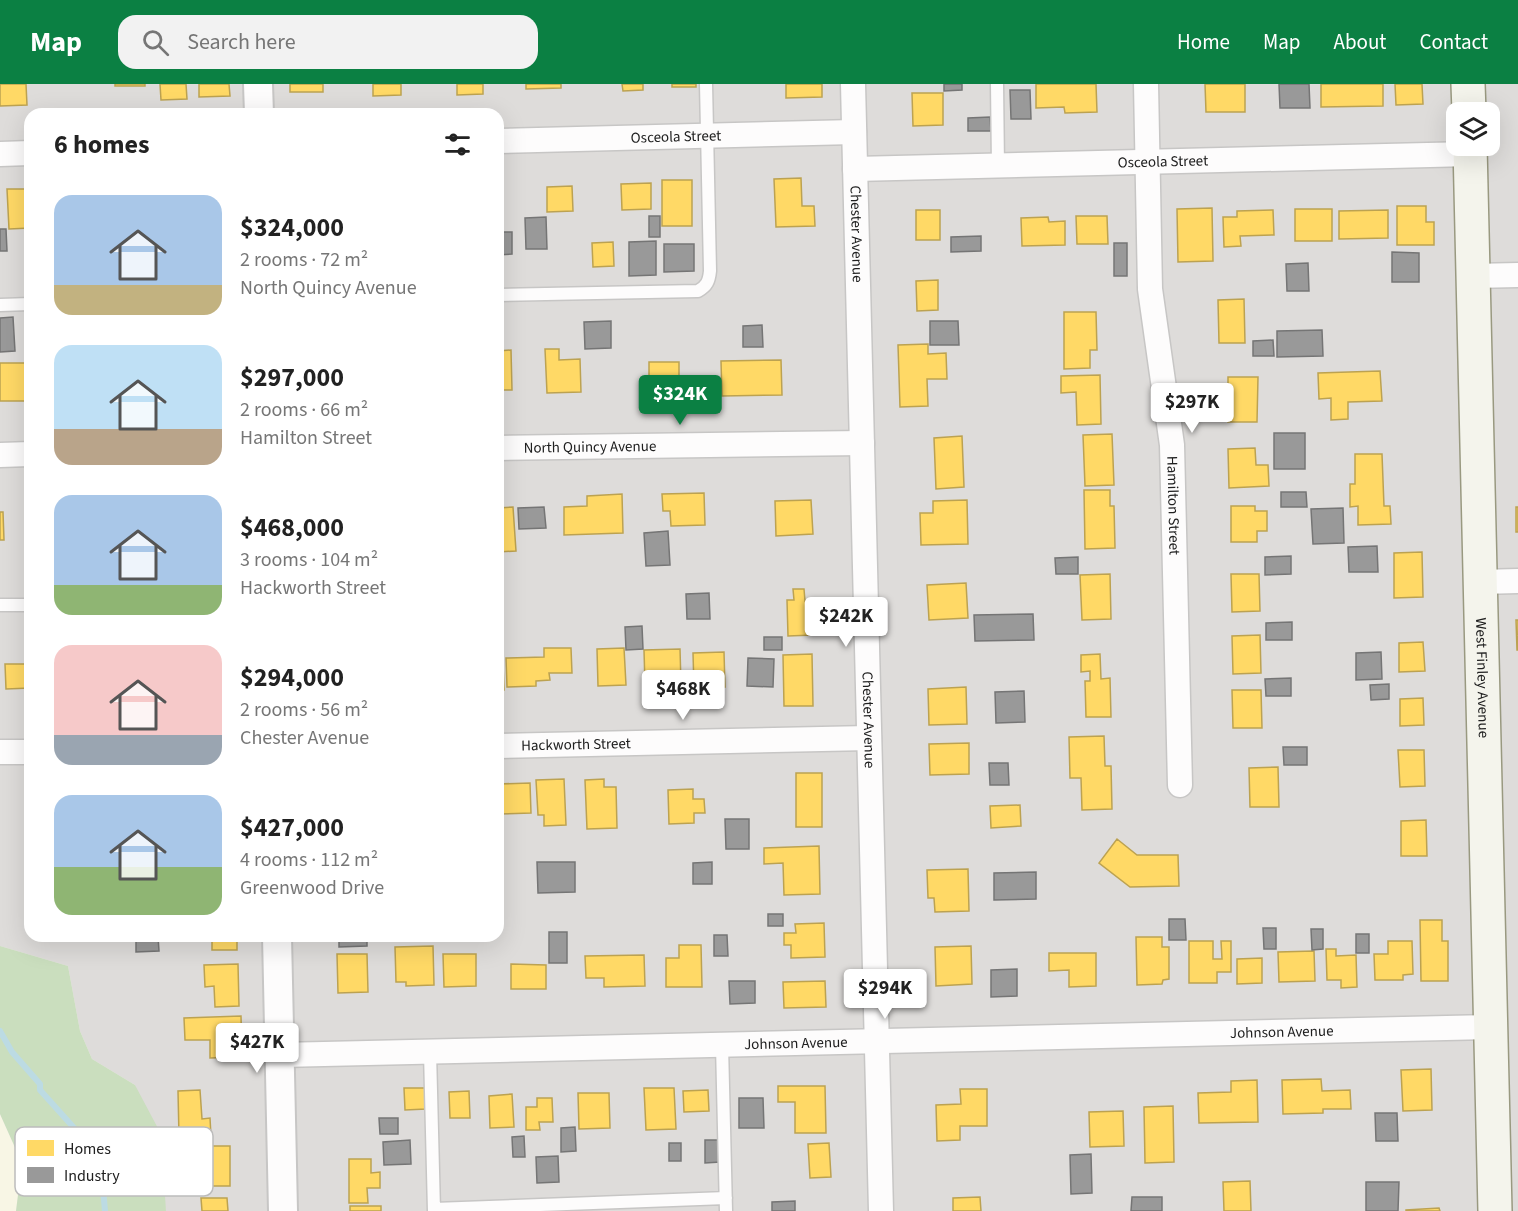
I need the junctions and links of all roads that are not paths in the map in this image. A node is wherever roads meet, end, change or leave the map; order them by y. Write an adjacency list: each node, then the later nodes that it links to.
1 (258, 84): 8 (street)
2 (706, 84): 10 (lane)
3 (853, 84): 9 (street, Chester Avenue)
4 (997, 84): 17 (lane)
5 (1146, 84): 16 (street, Hamilton Street)
6 (1468, 84): 7 (main road)
7 (1469, 102)
8 (259, 108)
9 (854, 132): 10 (street, Osceola Street); 18 (street, Chester Avenue)
10 (707, 136): 11 (street, Osceola Street); 21 (lane)
11 (504, 141)
12 (1446, 151): 16 (street, Osceola Street)
13 (24, 153): 14 (street)
14 (0, 154)
15 (1470, 156): 20 (main road, West Finley Avenue)
16 (1148, 162): 17 (street, Osceola Street); 36 (street, Hamilton Street)
17 (998, 165): 18 (street, Osceola Street)
18 (855, 169): 24 (street, Chester Avenue)
19 (1518, 275): 20 (street)
20 (1473, 276): 29 (main road, West Finley Avenue)
21 (504, 295)
22 (24, 304): 23 (lane)
23 (0, 305)
24 (862, 443): 25 (street, North Quincy Avenue); 32 (street, Chester Avenue)
25 (504, 448)
26 (24, 454): 27 (street)
27 (0, 455)
28 (1518, 581): 29 (street)
29 (1480, 582): 38 (main road, West Finley Avenue)
30 (0, 605): 31 (lane)
31 (24, 605)
32 (869, 738): 33 (street, Hackworth Street); 39 (street, Chester Avenue)
33 (504, 746)
34 (0, 752): 35 (street)
35 (24, 752)
36 (1180, 785)
37 (277, 942): 42 (street)
38 (1490, 1027): 39 (street, Johnson Avenue); 47 (main road, West Finley Avenue)
39 (877, 1041): 40 (street, Johnson Avenue); 46 (street, Chester Avenue)
40 (722, 1045): 41 (street, Johnson Avenue); 43 (lane)
41 (430, 1052): 42 (street, Johnson Avenue); 44 (lane)
42 (280, 1055): 45 (street)
43 (726, 1205): 44 (lane)
44 (434, 1210)
45 (283, 1211)
46 (881, 1211)
47 (1495, 1211)

